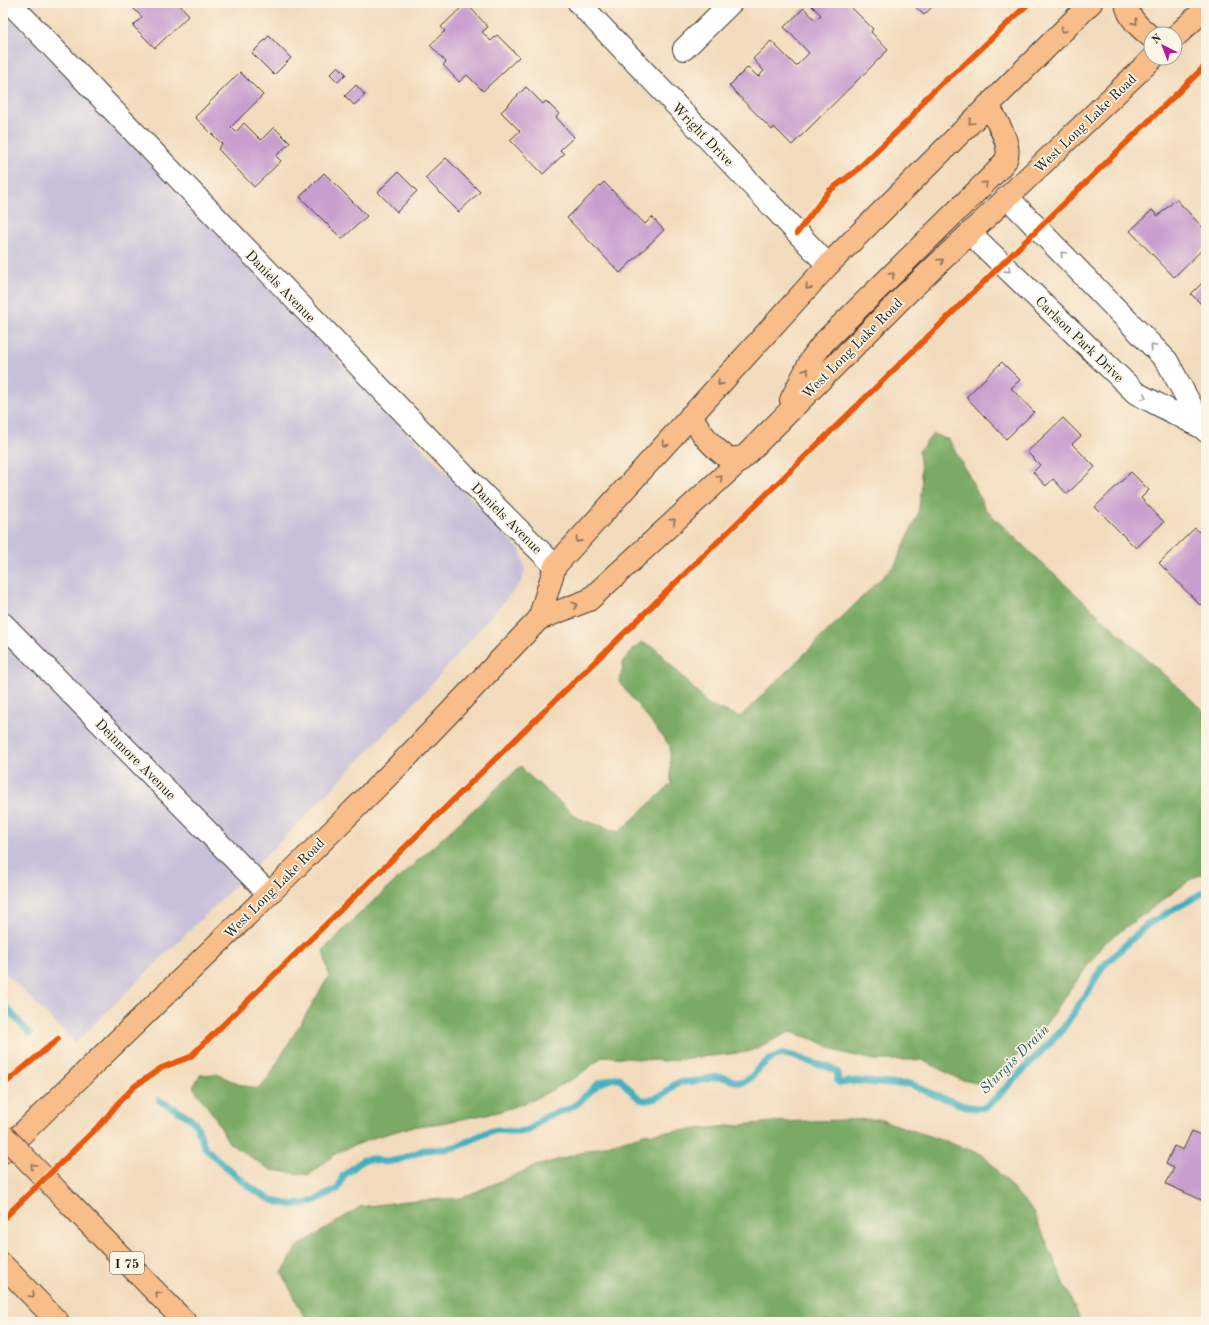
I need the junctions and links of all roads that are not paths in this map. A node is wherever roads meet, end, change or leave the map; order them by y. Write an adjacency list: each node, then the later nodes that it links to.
1 (10, 3): 19 (street, Daniels Avenue)
2 (579, 3): 14 (street, Wright Drive)
3 (731, 3): 9 (street)
4 (1091, 3): 11 (main road, West Long Lake Road, one-way to 11)
5 (1126, 3): 7 (main road, one-way to 7)
6 (1206, 8): 8 (main road)
7 (1143, 30)
8 (1183, 30)
9 (684, 49)
10 (1145, 66): 12 (main road, West Long Lake Road)
11 (988, 105): 14 (main road, West Long Lake Road, one-way to 14); 16 (main road, one-way to 11)
12 (1007, 197): 13 (main road, West Long Lake Road); 17 (street, Carlson Park Drive, one-way to 12)
13 (970, 234): 16 (main road, West Long Lake Road, one-way to 13); 17 (street, Carlson Park Drive, one-way to 17)
14 (828, 265): 15 (main road, West Long Lake Road, one-way to 15)
15 (691, 414): 18 (main road); 19 (main road, West Long Lake Road, one-way to 19)
16 (782, 418): 18 (main road, West Long Lake Road)
17 (1204, 429)
18 (744, 457): 20 (main road, West Long Lake Road, one-way to 18)
19 (555, 566): 20 (main road, West Long Lake Road)
20 (539, 619): 22 (main road, West Long Lake Road)
21 (3, 624): 22 (street, Deinmore Avenue)
22 (269, 894): 24 (main road, West Long Lake Road)
23 (3, 1135): 27 (main road, I 75, one-way to 23, bridge)
24 (3, 1152)
25 (4, 1266): 26 (main road, one-way to 26)
26 (58, 1322)
27 (185, 1322)

